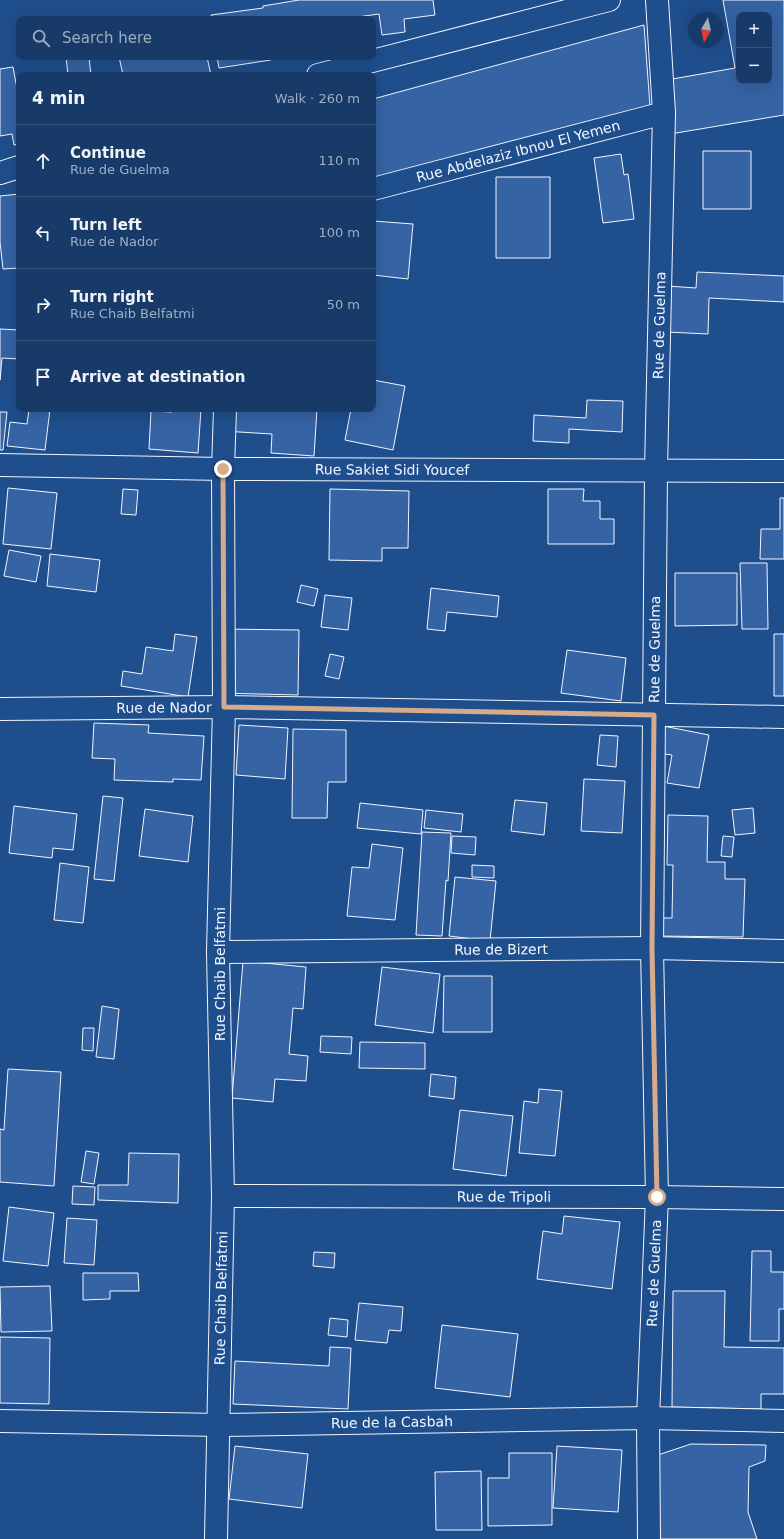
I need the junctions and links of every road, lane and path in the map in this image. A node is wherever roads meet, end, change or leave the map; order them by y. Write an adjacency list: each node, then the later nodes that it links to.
1 (609, 0): 3 (street)
2 (657, 0): 4 (street, Rue de Guelma)
3 (330, 72)
4 (664, 113): 7 (street, Rue Abdelaziz Ibnou El Yemen); 11 (street, Rue de Guelma)
5 (16, 168): 6 (street)
6 (0, 173)
7 (376, 188)
8 (225, 412): 10 (street, Rue Chaib Belfatmi)
9 (0, 465): 10 (street, Rue Sakiet Sidi Youcef)
10 (223, 469): 11 (street, Rue Sakiet Sidi Youcef); 13 (street, Rue Chaib Belfatmi)
11 (656, 470): 12 (street, Rue Sakiet Sidi Youcef); 15 (street, Rue de Guelma)
12 (784, 471)
13 (224, 707): 14 (street, Rue de Nador); 15 (street, Rue de Nador); 19 (street, Rue Chaib Belfatmi)
14 (0, 709)
15 (654, 715): 16 (street, Rue de Nador); 17 (street, Rue de Guelma)
16 (784, 717)
17 (652, 948): 18 (street, Rue de Bizert); 19 (street, Rue de Bizert); 21 (street, Rue de Guelma)
18 (784, 951)
19 (218, 952): 20 (street, Rue Chaib Belfatmi)
20 (223, 1196): 21 (street, Rue de Tripoli); 26 (street, Rue Chaib Belfatmi)
21 (657, 1197): 22 (street, Rue de Tripoli); 23 (street, Rue de Guelma)
22 (784, 1199)
23 (648, 1418): 25 (street, Rue de la Casbah); 26 (street, Rue de la Casbah); 28 (street, Rue de Guelma)
24 (0, 1421): 26 (street, Rue de la Casbah)
25 (784, 1421)
26 (220, 1425): 27 (street, Rue Chaib Belfatmi)
27 (216, 1539)
28 (649, 1539)

